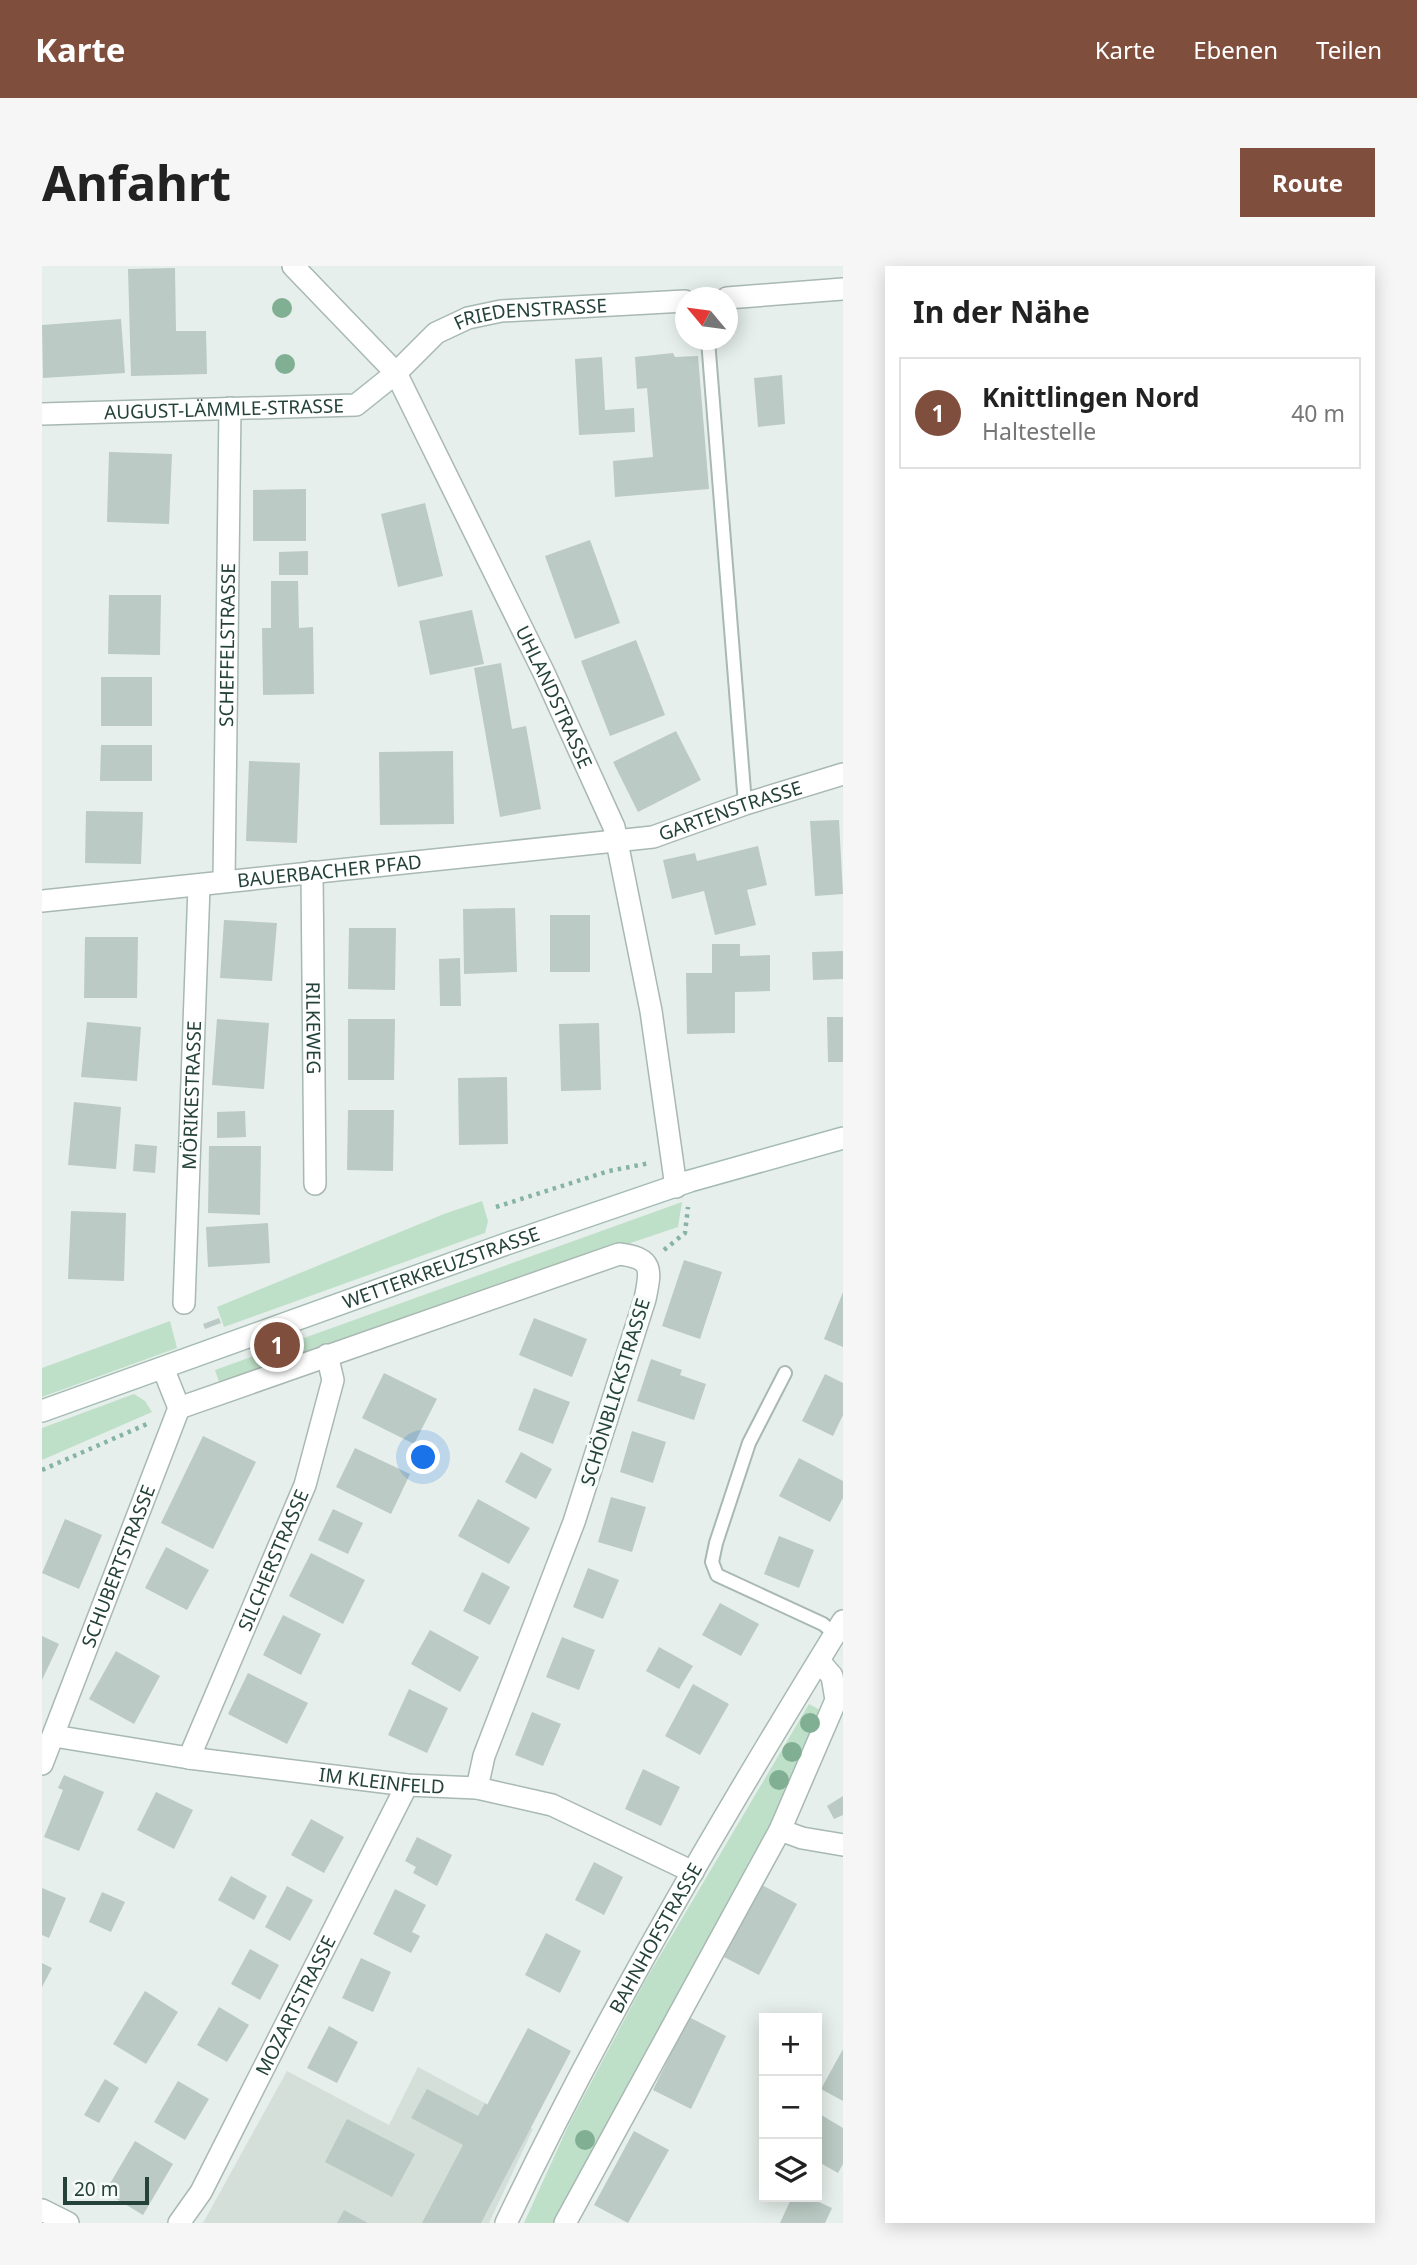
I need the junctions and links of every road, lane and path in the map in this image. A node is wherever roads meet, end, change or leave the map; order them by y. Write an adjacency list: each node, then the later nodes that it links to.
1 (293, 266): 6 (street, UHLANDSTRASSE)
2 (843, 289): 3 (street)
3 (738, 297)
4 (675, 301): 6 (street, FRIEDENSTRASSE)
5 (709, 350): 10 (lane)
6 (396, 373): 7 (street, AUGUST-LÄMMLE-STRASSE); 11 (street, UHLANDSTRASSE)
7 (230, 408): 8 (street, AUGUST-LÄMMLE-STRASSE); 13 (street, SCHEFFELSTRASSE)
8 (42, 414)
9 (843, 774): 10 (street, GARTENSTRASSE)
10 (745, 804): 11 (street, GARTENSTRASSE)
11 (617, 843): 12 (street, BAUERBACHER PFAD); 17 (street, UHLANDSTRASSE)
12 (312, 872): 13 (street, BAUERBACHER PFAD); 18 (street, RILKEWEG)
13 (224, 881): 14 (street, BAUERBACHER PFAD)
14 (199, 886): 15 (street, BAUERBACHER PFAD); 22 (street, MÖRIKESTRASSE)
15 (42, 901)
16 (843, 1138): 19 (street, WETTERKREUZSTRASSE)
17 (672, 1163): 19 (street, UHLANDSTRASSE); 20 (path)
18 (315, 1184)
19 (682, 1194): 21 (path); 24 (street, WETTERKREUZSTRASSE)
20 (496, 1207)
21 (685, 1233)
22 (184, 1303)
23 (327, 1355): 26 (street, SCHÖNBLICKSTRASSE); 32 (street, SILCHERSTRASSE); 35 (street, SCHÖNBLICKSTRASSE)
24 (163, 1368): 26 (street); 27 (street, WETTERKREUZSTRASSE)
25 (785, 1373): 29 (lane)
26 (179, 1408): 28 (path); 31 (street, SCHUBERTSTRASSE)
27 (42, 1411)
28 (42, 1470)
29 (839, 1627): 30 (street, BAHNHOFSTRASSE)
30 (831, 1671): 36 (street, BAHNHOFSTRASSE); 38 (street, BAHNHOFSTRASSE)
31 (54, 1735): 32 (street, IM KLEINFELD); 33 (street, SCHUBERTSTRASSE)
32 (190, 1758): 34 (street, IM KLEINFELD)
33 (42, 1764)
34 (407, 1785): 35 (street, IM KLEINFELD); 41 (street, MOZARTSTRASSE)
35 (477, 1788): 38 (street, IM KLEINFELD)
36 (780, 1830): 37 (street); 43 (street, BAHNHOFSTRASSE)
37 (843, 1845)
38 (694, 1872): 42 (street, BAHNHOFSTRASSE)
39 (42, 2210): 40 (street)
40 (68, 2223)
41 (179, 2223)
42 (506, 2223)
43 (565, 2223)

